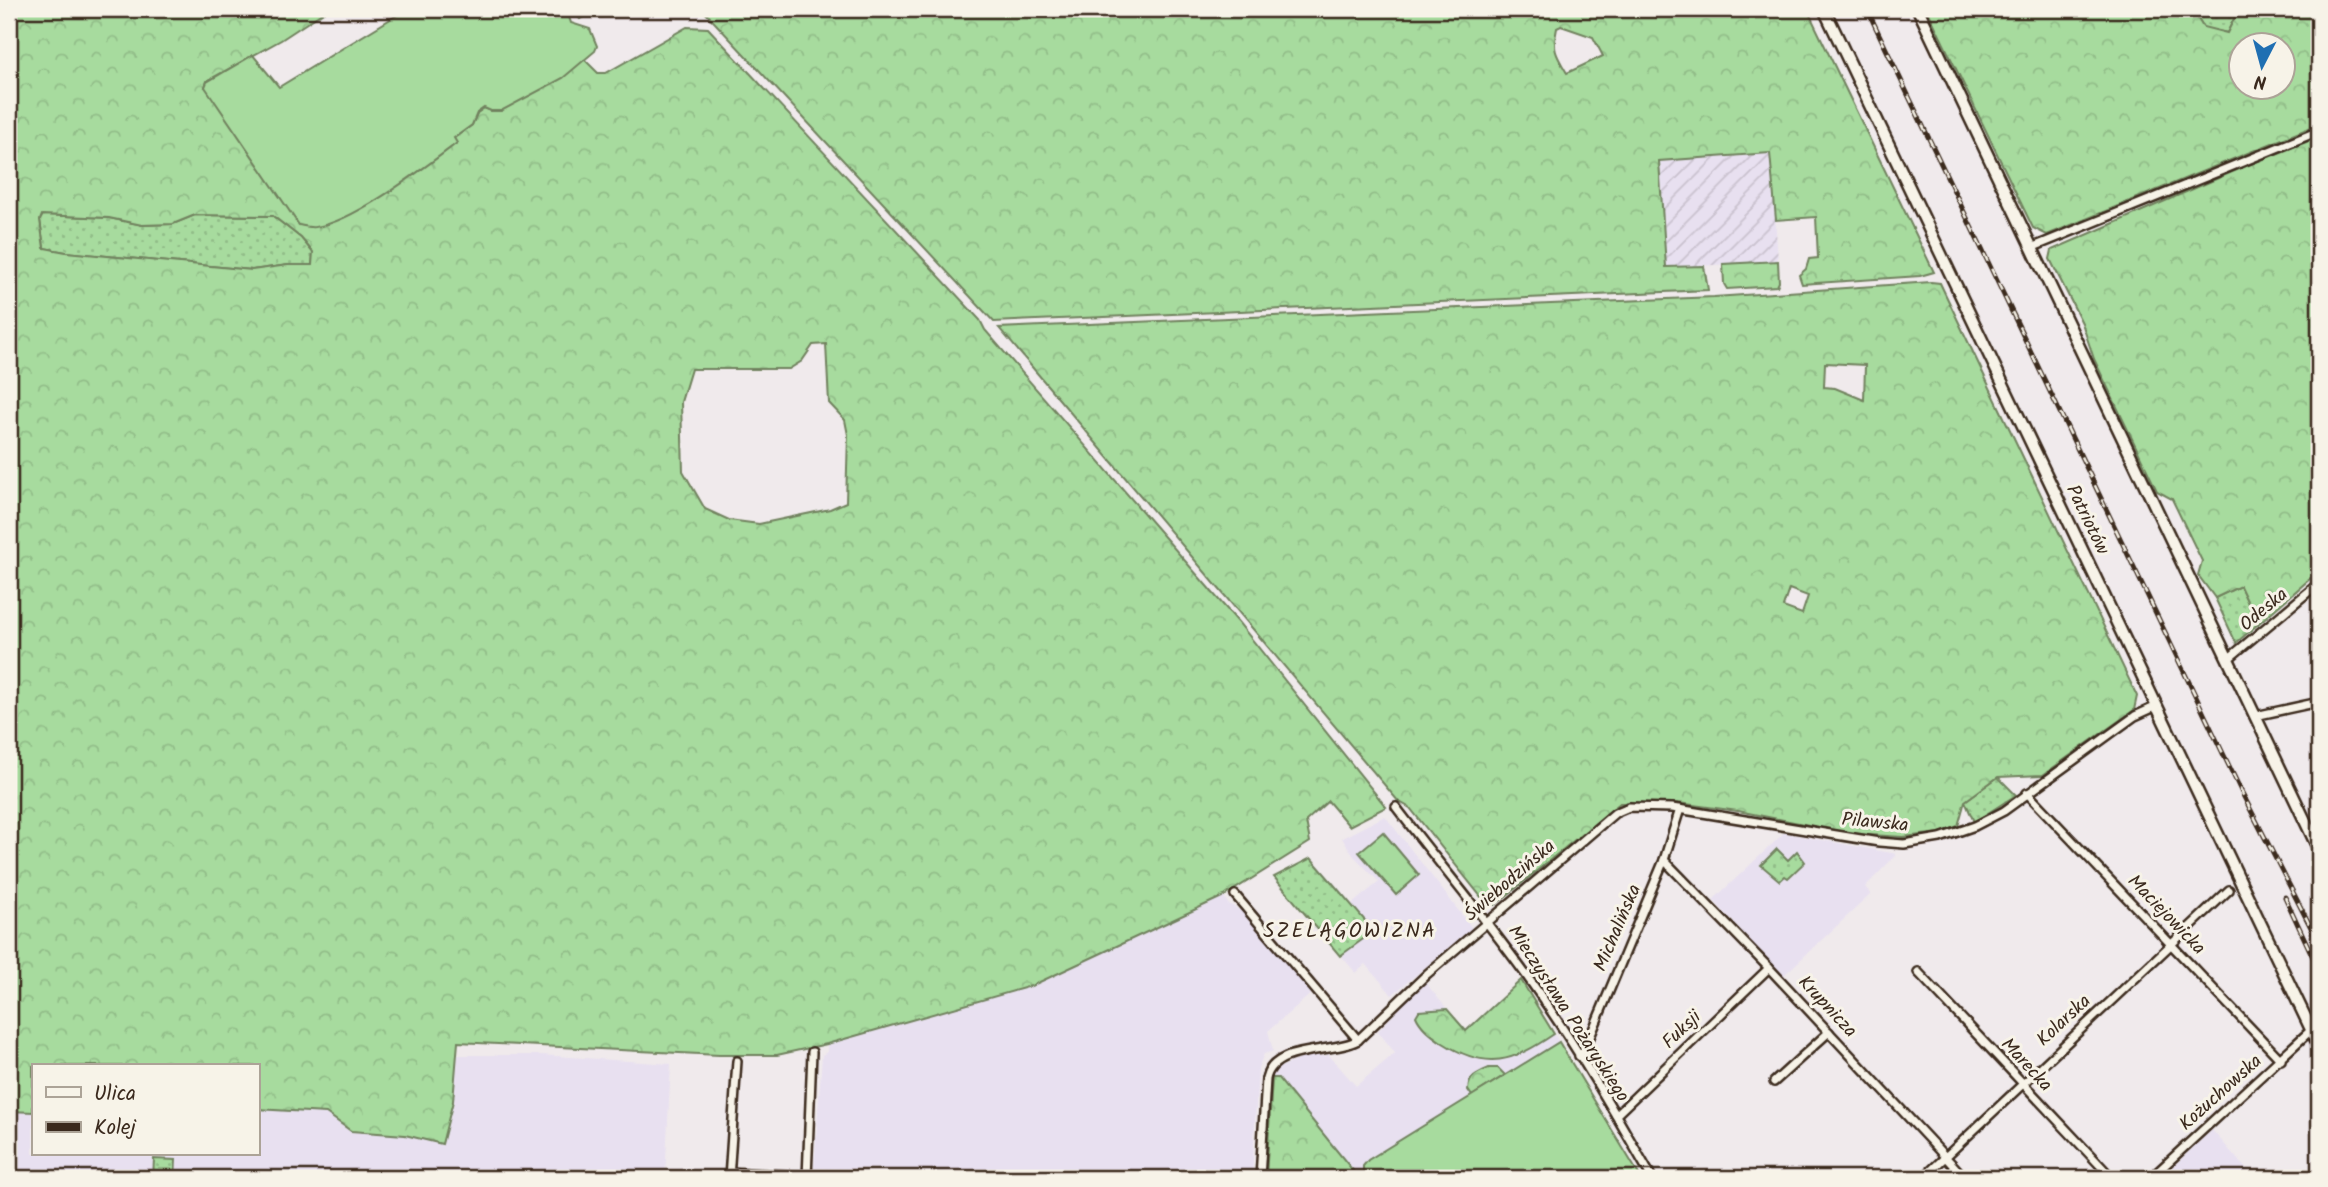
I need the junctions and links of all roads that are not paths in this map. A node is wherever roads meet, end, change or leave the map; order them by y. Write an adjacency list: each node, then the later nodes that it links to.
1 (1824, 9): 8 (main road, Patriotów)
2 (1918, 9): 4 (main road)
3 (2319, 131): 4 (street)
4 (2031, 248): 6 (main road)
5 (2319, 583): 6 (street, Odeska)
6 (2228, 659): 9 (main road)
7 (2319, 702): 9 (street)
8 (2157, 706): 10 (street, Pilawska); 21 (main road, Patriotów)
9 (2255, 716): 13 (main road)
10 (2028, 793): 12 (street, Pilawska); 18 (street, Maciejowicka)
11 (1396, 807): 17 (street, Mieczysława Pożaryskiego)
12 (1680, 809): 14 (street, Michalińska); 17 (street, Świebodzińska)
13 (2319, 850)
14 (1664, 860): 19 (street, Krupnicza); 26 (street, Michalińska)
15 (2229, 890): 18 (street, Kolarska)
16 (1235, 895): 23 (street)
17 (1487, 921): 23 (street, Świebodzińska); 26 (street, Mieczysława Pożaryskiego)
18 (2171, 943): 27 (street, Maciejowicka); 30 (street, Kolarska)
19 (1769, 968): 22 (street, Krupnicza); 31 (street, Fuksji)
20 (1918, 972): 30 (street, Marecka)
21 (2311, 1030): 24 (main road, Patriotów); 27 (street, Kożuchowska)
22 (1829, 1032): 29 (street); 32 (street, Krupnicza)
23 (1358, 1040): 35 (street, Świebodzińska)
24 (2319, 1046)
25 (812, 1052): 34 (street)
26 (1579, 1056): 31 (street, Mieczysława Pożaryskiego)
27 (2281, 1060): 40 (street, Kożuchowska)
28 (737, 1061): 33 (street)
29 (1773, 1082)
30 (2022, 1083): 32 (street, Kolarska); 39 (street, Marecka)
31 (1616, 1115): 36 (street, Mieczysława Pożaryskiego)
32 (1946, 1157): 37 (street, Kolarska); 38 (street, Krupnicza)
33 (729, 1175): 34 (street)
34 (807, 1177)
35 (1260, 1178)
36 (1652, 1178)
37 (1923, 1178)
38 (1965, 1178)
39 (2112, 1178)
40 (2151, 1178)

